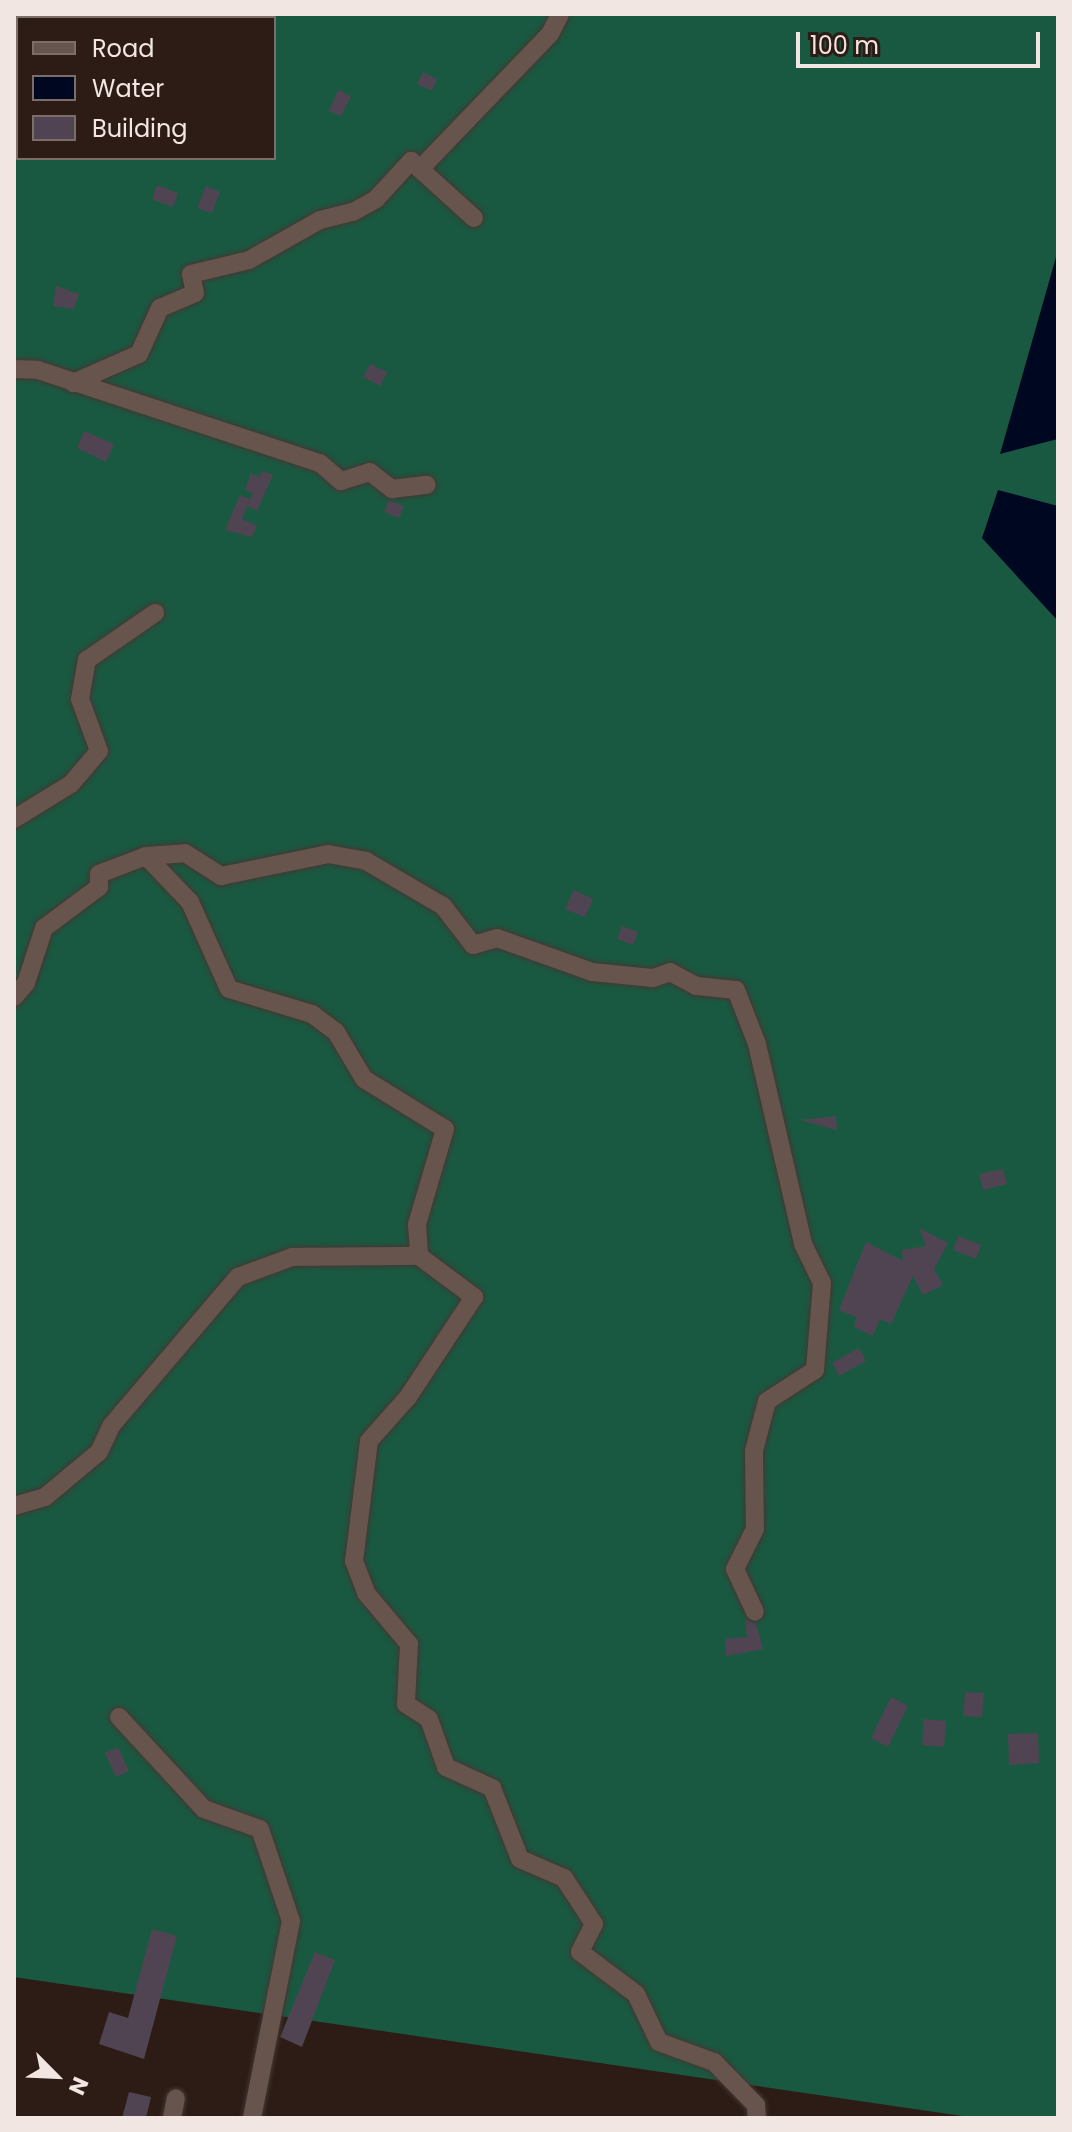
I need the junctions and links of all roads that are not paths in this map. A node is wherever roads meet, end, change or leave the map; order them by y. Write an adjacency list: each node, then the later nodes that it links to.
1 (560, 14): 2 (street)
2 (420, 169): 3 (street); 5 (street)
3 (474, 218)
4 (14, 369): 5 (street)
5 (73, 383): 6 (street)
6 (427, 485)
7 (155, 613): 8 (street)
8 (14, 819)
9 (146, 856): 10 (street); 11 (street); 13 (street)
10 (14, 997)
11 (419, 1256): 12 (street); 18 (street)
12 (14, 1506)
13 (755, 1612)
14 (119, 1717): 17 (street)
15 (176, 2098): 16 (street)
16 (172, 2118)
17 (252, 2118)
18 (757, 2118)

